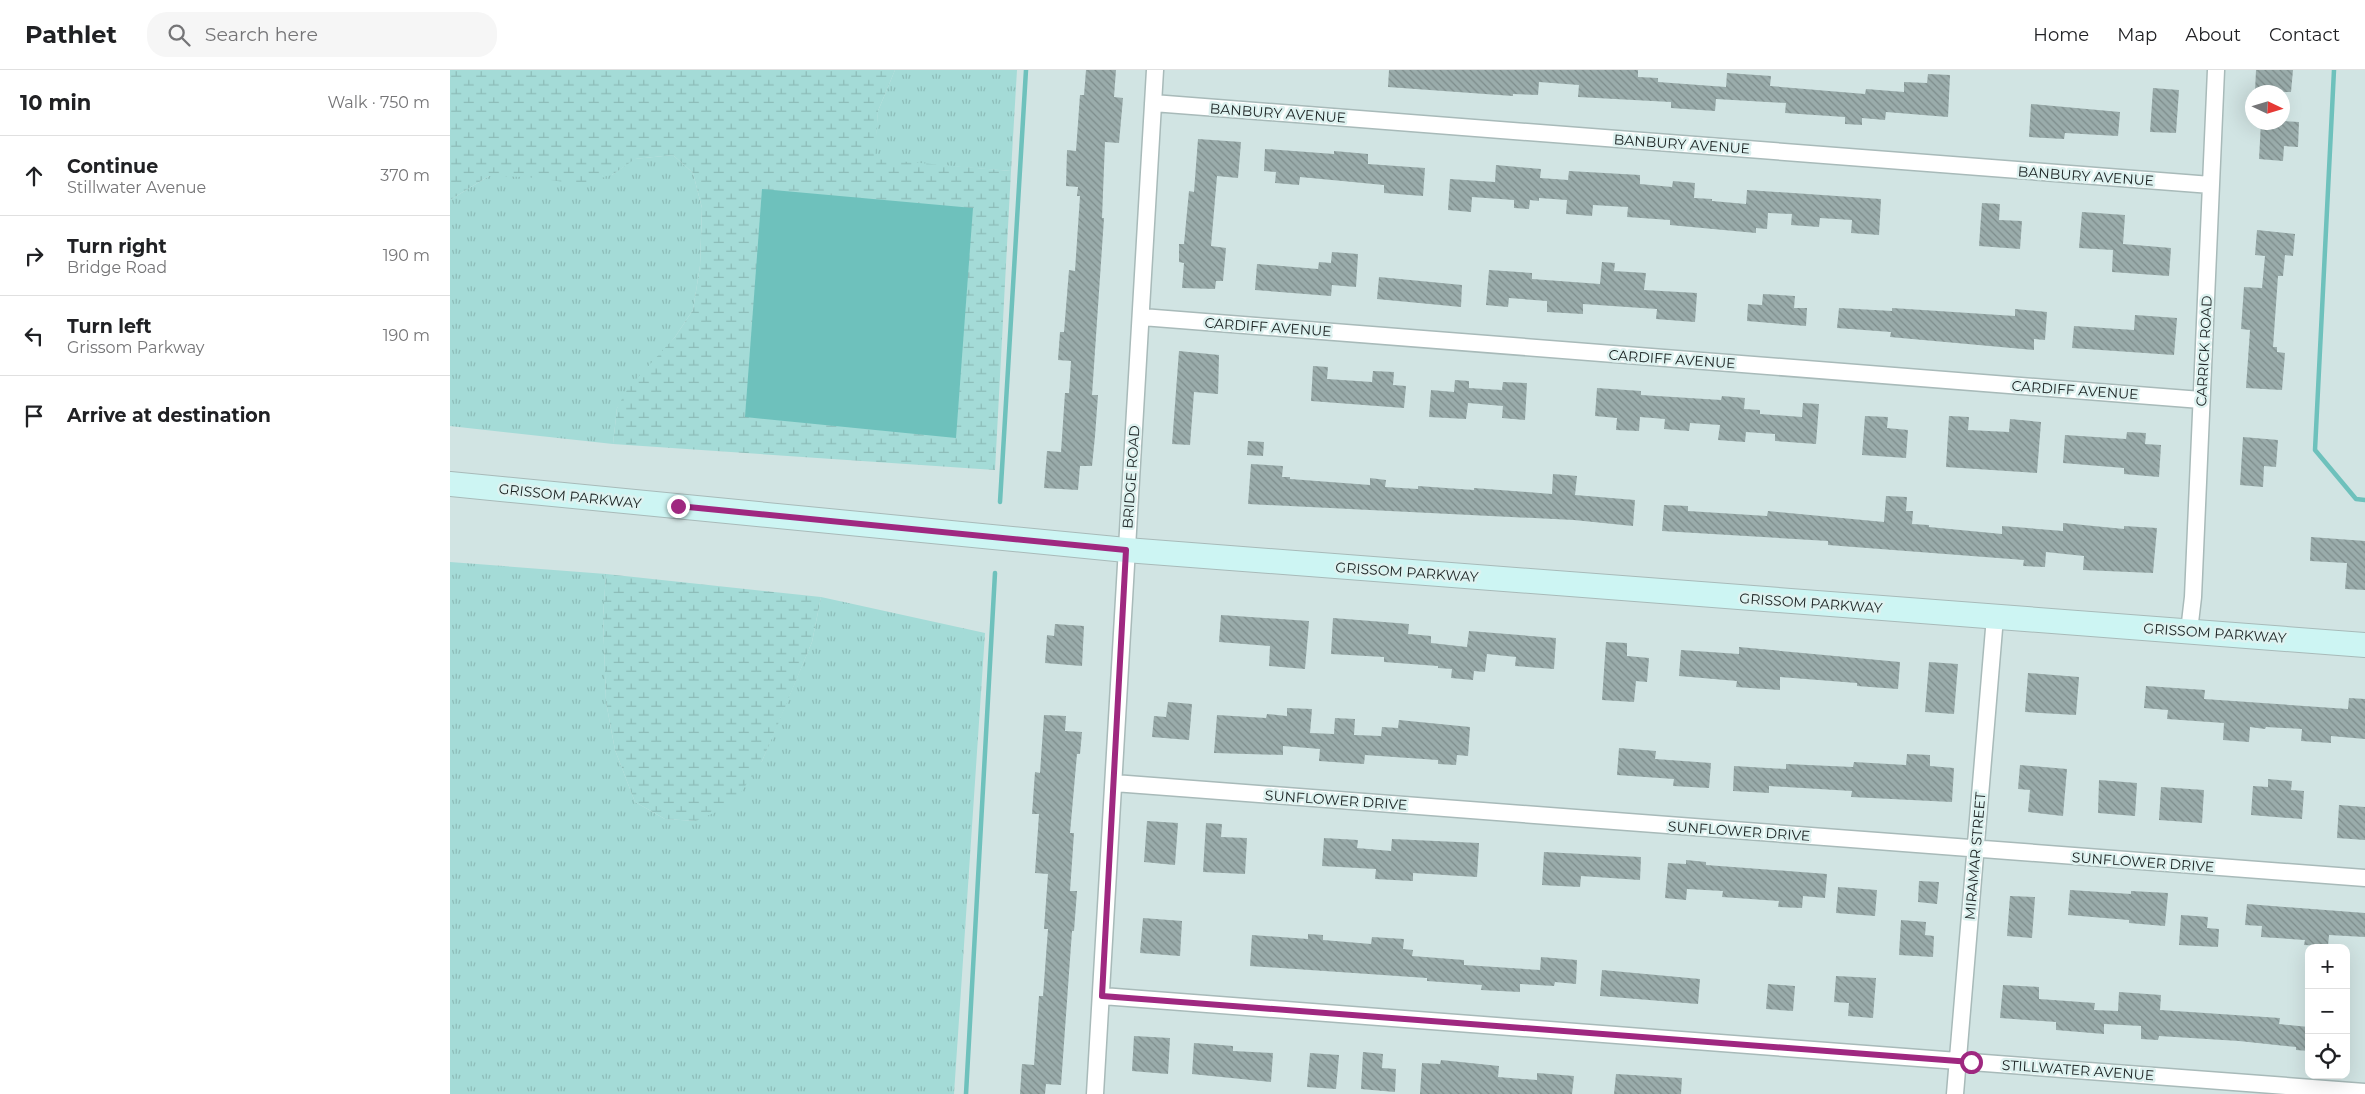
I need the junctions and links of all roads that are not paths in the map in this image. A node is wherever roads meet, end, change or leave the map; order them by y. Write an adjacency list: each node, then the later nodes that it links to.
1 (1155, 70): 3 (street, BRIDGE ROAD)
2 (2216, 70): 4 (street, CARRICK ROAD)
3 (1153, 103): 4 (street, BANBURY AVENUE); 5 (street, BRIDGE ROAD)
4 (2211, 185): 6 (street, CARRICK ROAD)
5 (1142, 317): 6 (street, CARDIFF AVENUE); 8 (street, BRIDGE ROAD)
6 (2202, 400): 10 (street, CARRICK ROAD)
7 (450, 484): 8 (main road, GRISSOM PARKWAY)
8 (1126, 550): 9 (main road, GRISSOM PARKWAY); 12 (street, BRIDGE ROAD)
9 (1995, 617): 10 (main road, GRISSOM PARKWAY); 13 (street, MIRAMAR STREET)
10 (2189, 631): 11 (main road, GRISSOM PARKWAY)
11 (2365, 645)
12 (1114, 783): 13 (street, SUNFLOWER DRIVE); 15 (street, BRIDGE ROAD)
13 (1975, 850): 14 (street, SUNFLOWER DRIVE); 16 (street, MIRAMAR STREET)
14 (2365, 878)
15 (1102, 996): 16 (street, STILLWATER AVENUE); 18 (street, BRIDGE ROAD)
16 (1958, 1061): 17 (street, STILLWATER AVENUE); 19 (street, MIRAMAR STREET)
17 (2365, 1092)
18 (1095, 1094)
19 (1955, 1094)

